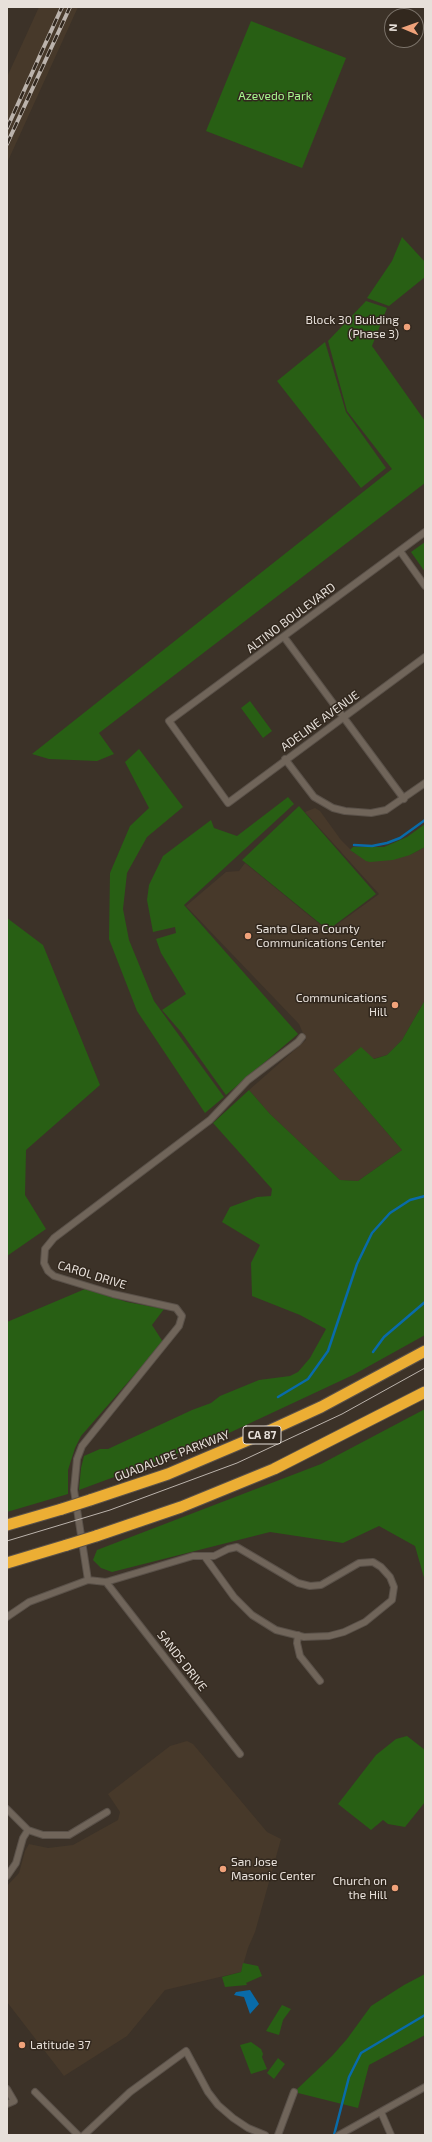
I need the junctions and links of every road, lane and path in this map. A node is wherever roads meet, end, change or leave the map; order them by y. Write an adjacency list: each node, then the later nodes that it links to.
1 (425, 532): 2 (street, ALTINO BOULEVARD)
2 (400, 551): 3 (street); 4 (street, ALTINO BOULEVARD)
3 (425, 586)
4 (284, 637): 6 (street); 10 (street, ALTINO BOULEVARD)
5 (425, 657): 6 (street, ADELINE AVENUE)
6 (343, 717): 7 (street, ADELINE AVENUE); 9 (street)
7 (285, 759): 9 (street); 10 (street, ADELINE AVENUE)
8 (425, 783): 9 (street)
9 (404, 799)
10 (228, 803)
11 (302, 1037): 17 (street, CAROL DRIVE)
12 (425, 1351): 14 (highway, GUADALUPE PARKWAY / CA 87, bridge)
13 (425, 1392): 16 (highway, bridge)
14 (7, 1525)
15 (205, 1557): 18 (street); 20 (street); 20 (street)
16 (7, 1563)
17 (88, 1580): 18 (street); 19 (street)
18 (106, 1582): 22 (street, SANDS DRIVE)
19 (7, 1617)
20 (298, 1635): 21 (street)
21 (320, 1681)
22 (240, 1754)
23 (7, 1809): 25 (street)
24 (107, 1812): 25 (street)
25 (28, 1830): 26 (street)
26 (7, 1876)
27 (425, 2087): 32 (street)
28 (7, 2089): 31 (street)
29 (34, 2092): 33 (street)
30 (294, 2092): 36 (street)
31 (7, 2104)
32 (381, 2112): 37 (street); 38 (street)
33 (78, 2135)
34 (84, 2135): 35 (street)
35 (265, 2135)
36 (278, 2135)
37 (339, 2135)
38 (391, 2135)

